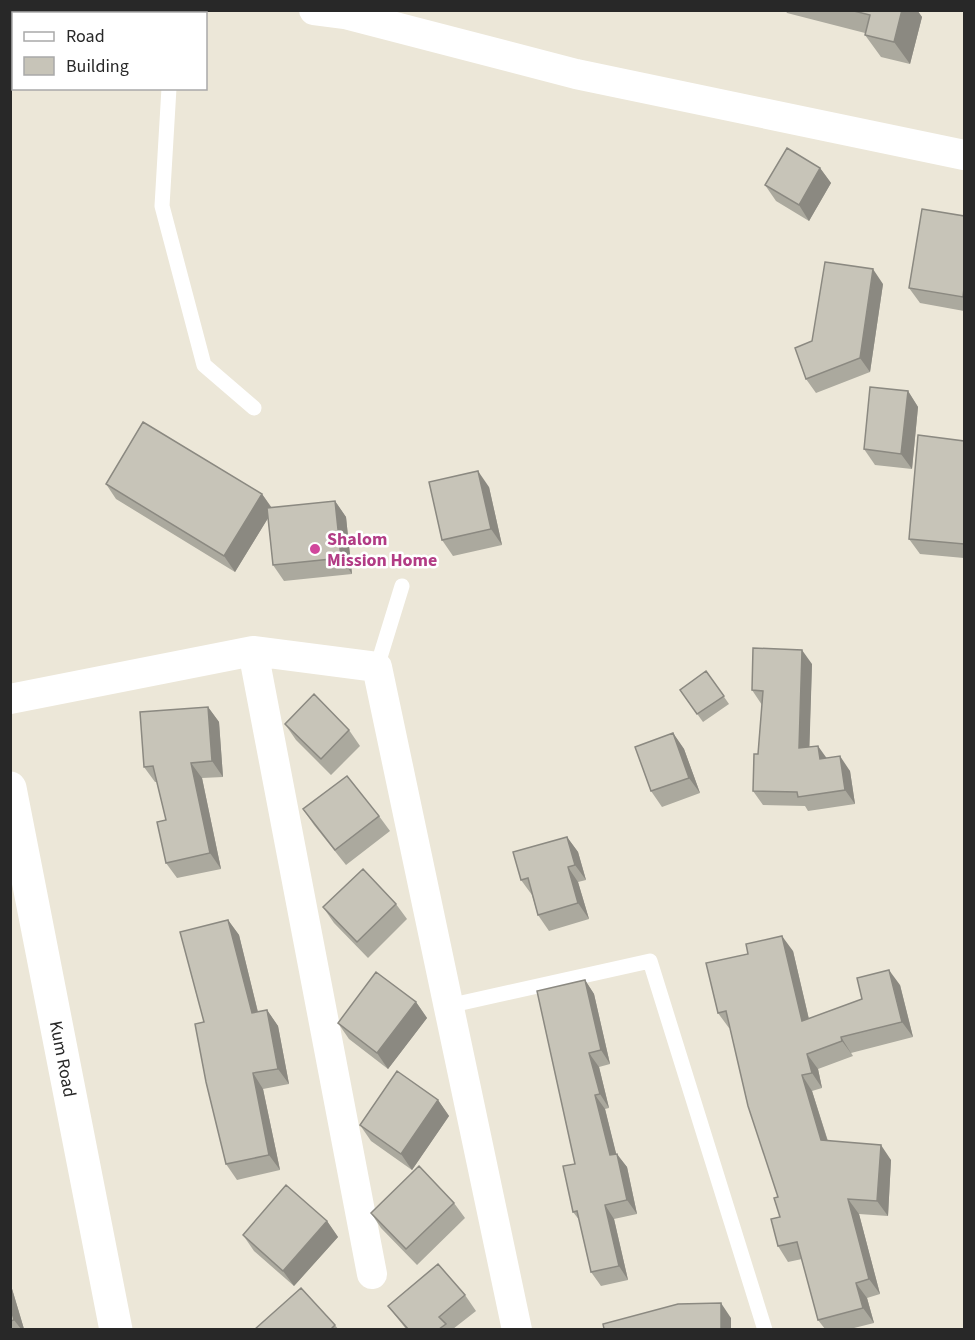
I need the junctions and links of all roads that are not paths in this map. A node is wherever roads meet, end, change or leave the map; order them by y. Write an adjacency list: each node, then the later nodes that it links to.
1 (314, 10): 3 (street)
2 (169, 90): 4 (lane)
3 (964, 154)
4 (254, 408)
5 (402, 586): 7 (lane)
6 (253, 651): 7 (street); 8 (street); 12 (street)
7 (377, 667): 11 (street)
8 (10, 699)
9 (10, 788): 10 (street, Kum Road)
10 (15, 833): 13 (street, Kum Road)
11 (448, 1006): 14 (street); 15 (lane)
12 (372, 1274)
13 (116, 1329)
14 (517, 1329)
15 (765, 1329)

